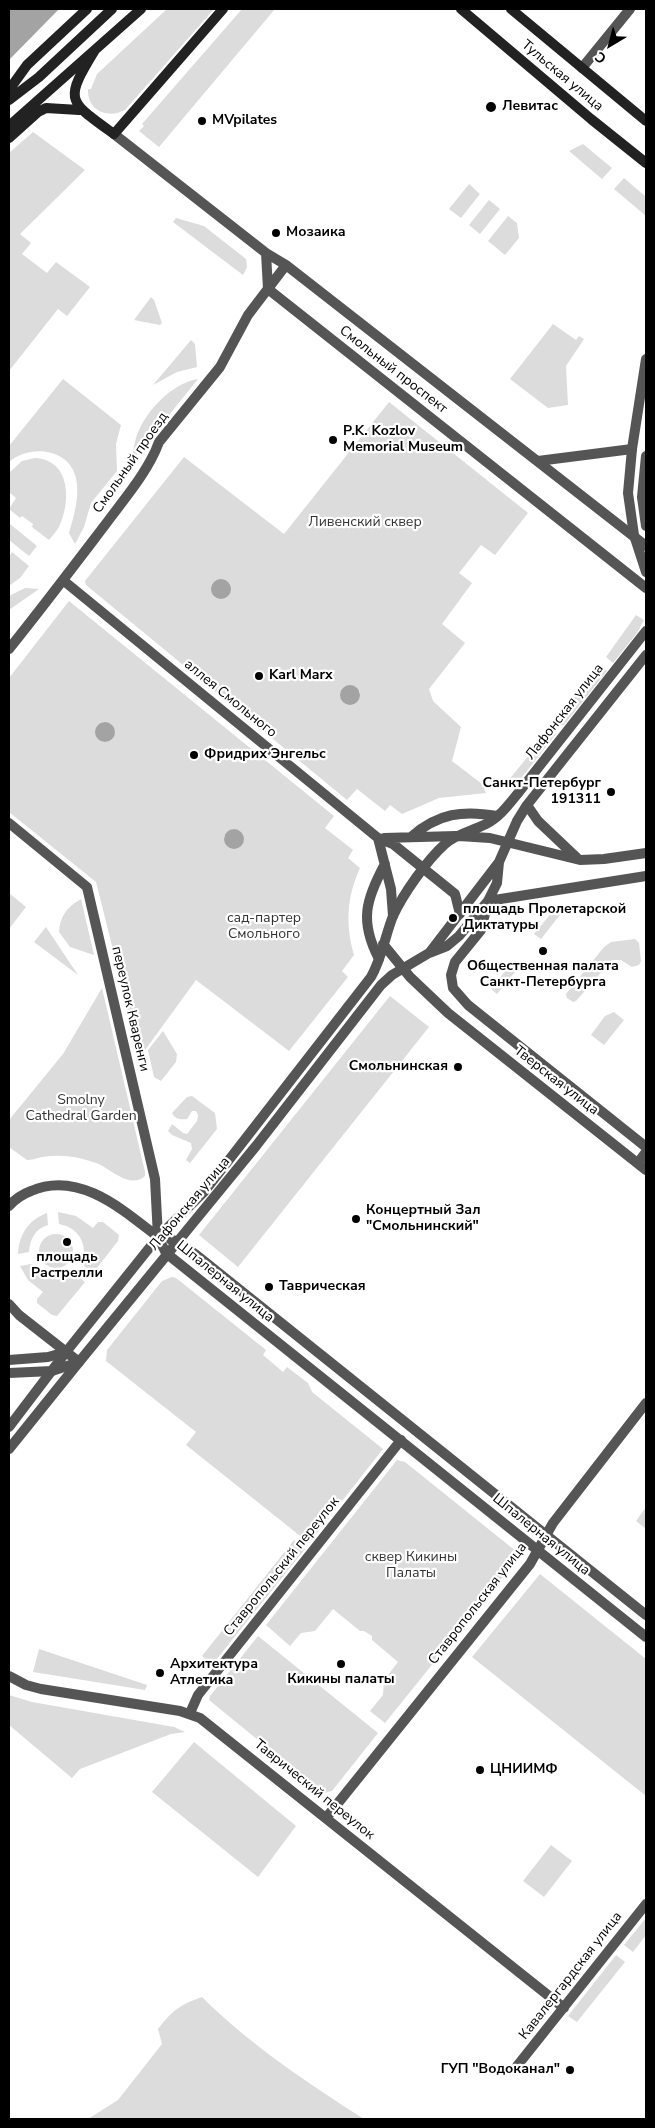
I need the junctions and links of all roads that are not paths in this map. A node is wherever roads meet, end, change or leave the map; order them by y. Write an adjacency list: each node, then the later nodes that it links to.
1 (87, 9): 10 (main road)
2 (112, 9): 11 (main road)
3 (141, 9): 8 (main road)
4 (223, 9): 15 (main road)
5 (461, 9): 17 (main road, Тульская улица)
6 (511, 9): 9 (main road, Тульская улица)
7 (630, 9): 9 (street)
8 (95, 50): 12 (main road); 14 (main road)
9 (582, 68): 13 (main road, Тульская улица)
10 (9, 90)
11 (9, 100)
12 (79, 110): 15 (main road); 16 (main road)
13 (646, 121)
14 (9, 126)
15 (114, 134): 18 (street, Смольный проспект)
16 (9, 138)
17 (646, 164)
18 (266, 253): 19 (street, Смольный проспект); 20 (street)
19 (286, 265): 20 (street, Смольный проезд); 24 (street, Смольный проспект)
20 (268, 288): 29 (street, Смольный проезд); 30 (street, Смольный проспект)
21 (646, 359): 22 (street)
22 (632, 449): 24 (street); 26 (street)
23 (646, 456): 25 (street)
24 (538, 461): 26 (street, Смольный проспект)
25 (646, 526)
26 (634, 535): 27 (street, Смольный проспект); 28 (street)
27 (646, 546)
28 (646, 572)
29 (64, 581): 32 (street, Смольный проезд); 39 (street, аллея Смольного)
30 (646, 588)
31 (646, 631): 35 (street, Лафонская улица)
32 (9, 649)
33 (646, 655): 34 (street, Лафонская улица)
34 (526, 805): 40 (street); 42 (street)
35 (500, 813): 37 (street); 38 (street)
36 (9, 823): 58 (street, переулок Кваренги)
37 (456, 836): 38 (street); 40 (street); 45 (street)
38 (411, 837): 39 (street)
39 (378, 838): 44 (street); 45 (street)
40 (507, 842): 42 (street); 43 (street)
41 (646, 853): 42 (street)
42 (580, 860)
43 (499, 862): 47 (street); 48 (street)
44 (386, 864): 49 (street); 52 (street)
45 (425, 868): 48 (street); 49 (street)
46 (646, 876): 47 (street)
47 (488, 901): 51 (street); 54 (street, Тверская улица)
48 (460, 914): 51 (street)
49 (393, 916): 50 (street)
50 (383, 944): 52 (street); 53 (street)
51 (429, 953): 53 (street)
52 (379, 959): 58 (street, Лафонская улица)
53 (403, 968): 56 (street, Тверская улица); 59 (street, Лафонская улица)
54 (646, 1147)
55 (646, 1152): 56 (street)
56 (642, 1166)
57 (9, 1206): 58 (street)
58 (158, 1237): 59 (street, Шпалерная улица); 60 (street, Шпалерная улица); 62 (street, Лафонская улица)
59 (177, 1241): 60 (street, Лафонская улица); 71 (street, Шпалерная улица)
60 (166, 1253): 64 (street, Лафонская улица); 69 (street, Шпалерная улица)
61 (9, 1304): 62 (street)
62 (66, 1352): 63 (street); 64 (street); 65 (street, Лафонская улица)
63 (9, 1360)
64 (79, 1362): 65 (street); 70 (street, Лафонская улица)
65 (52, 1371): 66 (street); 68 (street, Лафонская улица)
66 (9, 1373)
67 (646, 1403): 71 (street, Ставропольская улица)
68 (9, 1427)
69 (401, 1440): 72 (street, Шпалерная улица); 76 (street, Ставропольский переулок)
70 (9, 1449)
71 (546, 1534): 72 (street, Ставропольская улица); 73 (street, Шпалерная улица)
72 (538, 1550): 74 (street, Шпалерная улица); 77 (street, Ставропольская улица)
73 (646, 1615)
74 (646, 1636)
75 (9, 1676): 76 (street, Таврический переулок)
76 (190, 1713): 77 (street, Таврический переулок)
77 (326, 1818): 79 (street, Таврический переулок)
78 (646, 1904): 79 (street, Кавалергардская улица)
79 (564, 2008): 80 (street, Кавалергардская улица)
80 (518, 2066)

